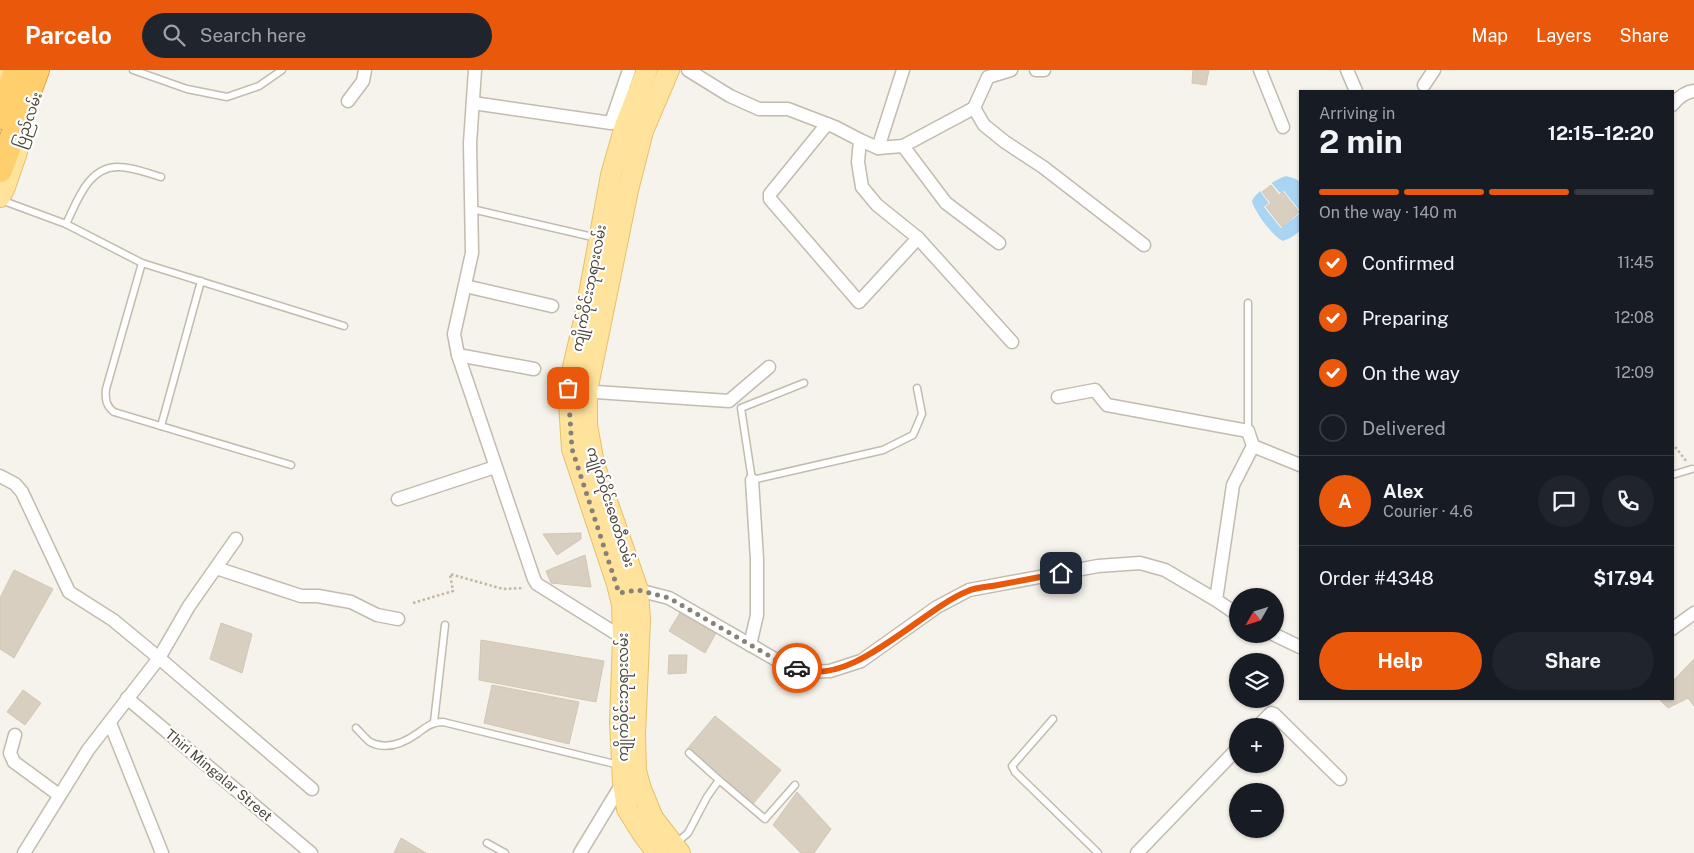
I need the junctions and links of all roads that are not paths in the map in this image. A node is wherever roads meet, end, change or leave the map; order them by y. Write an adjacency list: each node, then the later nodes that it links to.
1 (2, 70): 21 (main road)
2 (16, 70): 29 (highway, ပြည်လမ်း)
3 (37, 70): 35 (highway, ပြည်လမ်း)
4 (45, 70): 37 (main road, ပြည်လမ်း)
5 (133, 70): 6 (lane)
6 (282, 70)
7 (364, 70): 25 (street)
8 (475, 70): 26 (street)
9 (629, 70): 26 (street)
10 (647, 70): 40 (main road, ကျိုက်ဝိုင်းဘုရားလမ်း)
11 (669, 70): 40 (main road)
12 (688, 70): 30 (street)
13 (903, 70): 34 (street)
14 (1011, 70): 20 (street)
15 (1036, 70): 16 (street)
16 (1044, 70)
17 (1260, 70): 31 (street)
18 (1347, 70): 23 (street)
19 (1434, 70): 22 (street)
20 (989, 74): 28 (street)
21 (0, 77)
22 (1424, 85)
23 (1356, 90)
24 (1694, 91): 27 (street)
25 (348, 101)
26 (473, 103): 38 (street)
27 (1674, 103)
28 (974, 108): 33 (street); 43 (street)
29 (0, 117)
30 (827, 124): 32 (street); 41 (street)
31 (1283, 127)
32 (860, 140): 34 (street); 41 (street)
33 (902, 146): 34 (street); 42 (street)
34 (878, 148)
35 (0, 170)
36 (161, 177): 39 (lane)
37 (0, 198): 39 (lane)
38 (472, 209): 40 (lane); 46 (street)
39 (66, 224): 44 (lane)
40 (607, 231): 56 (main road, ကျိုက်ဝိုင်းဘုရားလမ်း)
41 (918, 238): 50 (street)
42 (999, 244)
43 (1144, 245)
44 (142, 263): 45 (lane); 58 (lane)
45 (201, 281): 49 (lane); 58 (lane)
46 (465, 286): 48 (street); 51 (street)
47 (1248, 303): 59 (lane)
48 (552, 306)
49 (344, 326)
50 (1012, 342)
51 (458, 355): 53 (street); 63 (street)
52 (769, 367): 56 (street)
53 (534, 369)
54 (804, 383): 67 (lane)
55 (917, 388): 67 (lane)
56 (578, 392): 71 (main road, ကျိုက်ဝိုင်းစေတီလမ်း)
57 (1058, 397): 59 (street)
58 (160, 426): 61 (lane)
59 (1248, 431): 60 (street)
60 (1253, 446): 62 (street); 72 (street)
61 (291, 465)
62 (1299, 465)
63 (495, 467): 68 (street); 78 (street)
64 (1692, 469): 65 (lane)
65 (1674, 474)
66 (0, 476): 82 (street)
67 (752, 480): 80 (street)
68 (398, 499)
69 (236, 539): 70 (street)
70 (216, 568): 75 (street); 82 (street)
71 (629, 591): 78 (main road, ကျိုက်ဝိုင်းဘုရားလမ်း); 80 (street); 94 (main road, ကျိုက်ဝိုင်းစေတီလမ်း)
72 (1216, 600): 73 (street); 80 (street)
73 (1229, 609)
74 (1694, 614): 77 (street)
75 (398, 619)
76 (446, 625): 87 (lane)
77 (1674, 628)
78 (623, 638): 94 (main road, ကျိုက်ဝိုင်းဘုရားလမ်း)
79 (1284, 639): 81 (street)
80 (750, 645)
81 (1299, 647)
82 (159, 658): 83 (street); 98 (street)
83 (127, 698): 88 (street); 104 (street, Thiri Mingalar Street)
84 (1266, 718): 85 (street)
85 (1278, 718)
86 (1052, 719): 107 (lane)
87 (434, 722): 90 (lane); 94 (lane)
88 (110, 723): 99 (street); 103 (street)
89 (1284, 724): 95 (street)
90 (356, 728)
91 (15, 735): 99 (street)
92 (689, 753): 96 (lane)
93 (1229, 757): 108 (street)
94 (627, 773): 101 (main road, ကျိုက်ဝိုင်းဘုရားလမ်း); 106 (street)
95 (1340, 779)
96 (720, 780): 97 (lane); 101 (lane)
97 (795, 785)
98 (312, 789)
99 (60, 795): 102 (street)
100 (487, 843): 105 (lane)
101 (670, 850)
102 (24, 853)
103 (162, 853)
104 (311, 853)
105 (505, 853)
106 (580, 853)
107 (1098, 853)
108 (1137, 853)

